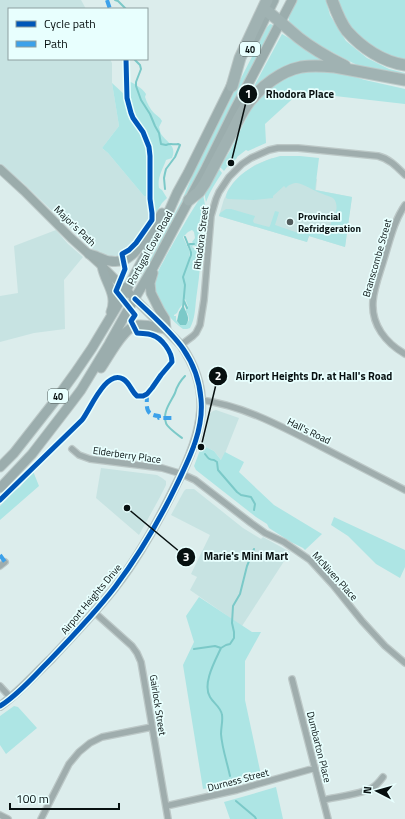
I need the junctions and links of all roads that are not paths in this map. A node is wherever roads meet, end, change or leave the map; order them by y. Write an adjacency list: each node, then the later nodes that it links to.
1 (267, 0): 10 (highway)
2 (274, 0): 5 (main road, Portugal Cove Road / 40)
3 (292, 0): 6 (main road, Portugal Cove Road / 40)
4 (332, 0): 7 (highway)
5 (268, 12): 6 (highway); 10 (main road, Portugal Cove Road / 40)
6 (281, 22): 8 (highway); 14 (main road, Portugal Cove Road / 40)
7 (405, 66)
8 (356, 71): 9 (highway); 14 (highway)
9 (405, 80)
10 (232, 86): 13 (main road, Portugal Cove Road / 40)
11 (0, 169): 16 (street, Major's Path)
12 (405, 175): 23 (street, Rhodora Street)
13 (177, 193): 16 (main road); 19 (main road, Portugal Cove Road / 40)
14 (189, 200): 18 (main road, Portugal Cove Road / 40)
15 (405, 204): 24 (street, Branscombe Street)
16 (89, 254): 17 (street, Major's Path)
17 (102, 266): 19 (street, Major's Path); 21 (main road)
18 (154, 266): 20 (main road, Portugal Cove Road / 40); 22 (main road)
19 (126, 290): 20 (street, Major's Path); 21 (main road, Portugal Cove Road / 40)
20 (135, 299): 22 (street, Airport Heights Drive); 25 (main road, Portugal Cove Road / 40)
21 (110, 320): 28 (main road, Portugal Cove Road / 40)
22 (166, 329): 23 (street, Airport Heights Drive); 25 (main road)
23 (181, 345): 26 (street, Airport Heights Drive)
24 (405, 354)
25 (81, 390): 30 (main road, Portugal Cove Road / 40)
26 (201, 400): 29 (street, Airport Heights Drive); 31 (street, Hall's Road)
27 (72, 449): 29 (street, Elderberry Place)
28 (0, 467)
29 (182, 474): 34 (street, Airport Heights Drive); 35 (street, McNiven Place)
30 (0, 488)
31 (405, 490)
32 (5, 562): 33 (street)
33 (0, 566)
34 (94, 612): 38 (street, Airport Heights Drive); 40 (street, Gairlock Street)
35 (405, 663)
36 (292, 679): 41 (street, Dumbarton Place)
37 (0, 686): 38 (street)
38 (11, 698): 39 (street, Airport Heights Drive)
39 (0, 706)
40 (152, 727): 44 (street, Gairlock Street); 47 (street)
41 (315, 768): 43 (street, Dumbarton Place); 44 (street, Durness Street)
42 (383, 777): 43 (street)
43 (323, 800): 49 (street, Dumbarton Place)
44 (166, 806): 48 (street, Gairlock Street)
45 (0, 815): 46 (street)
46 (8, 819)
47 (41, 819)
48 (168, 819)
49 (328, 819)

